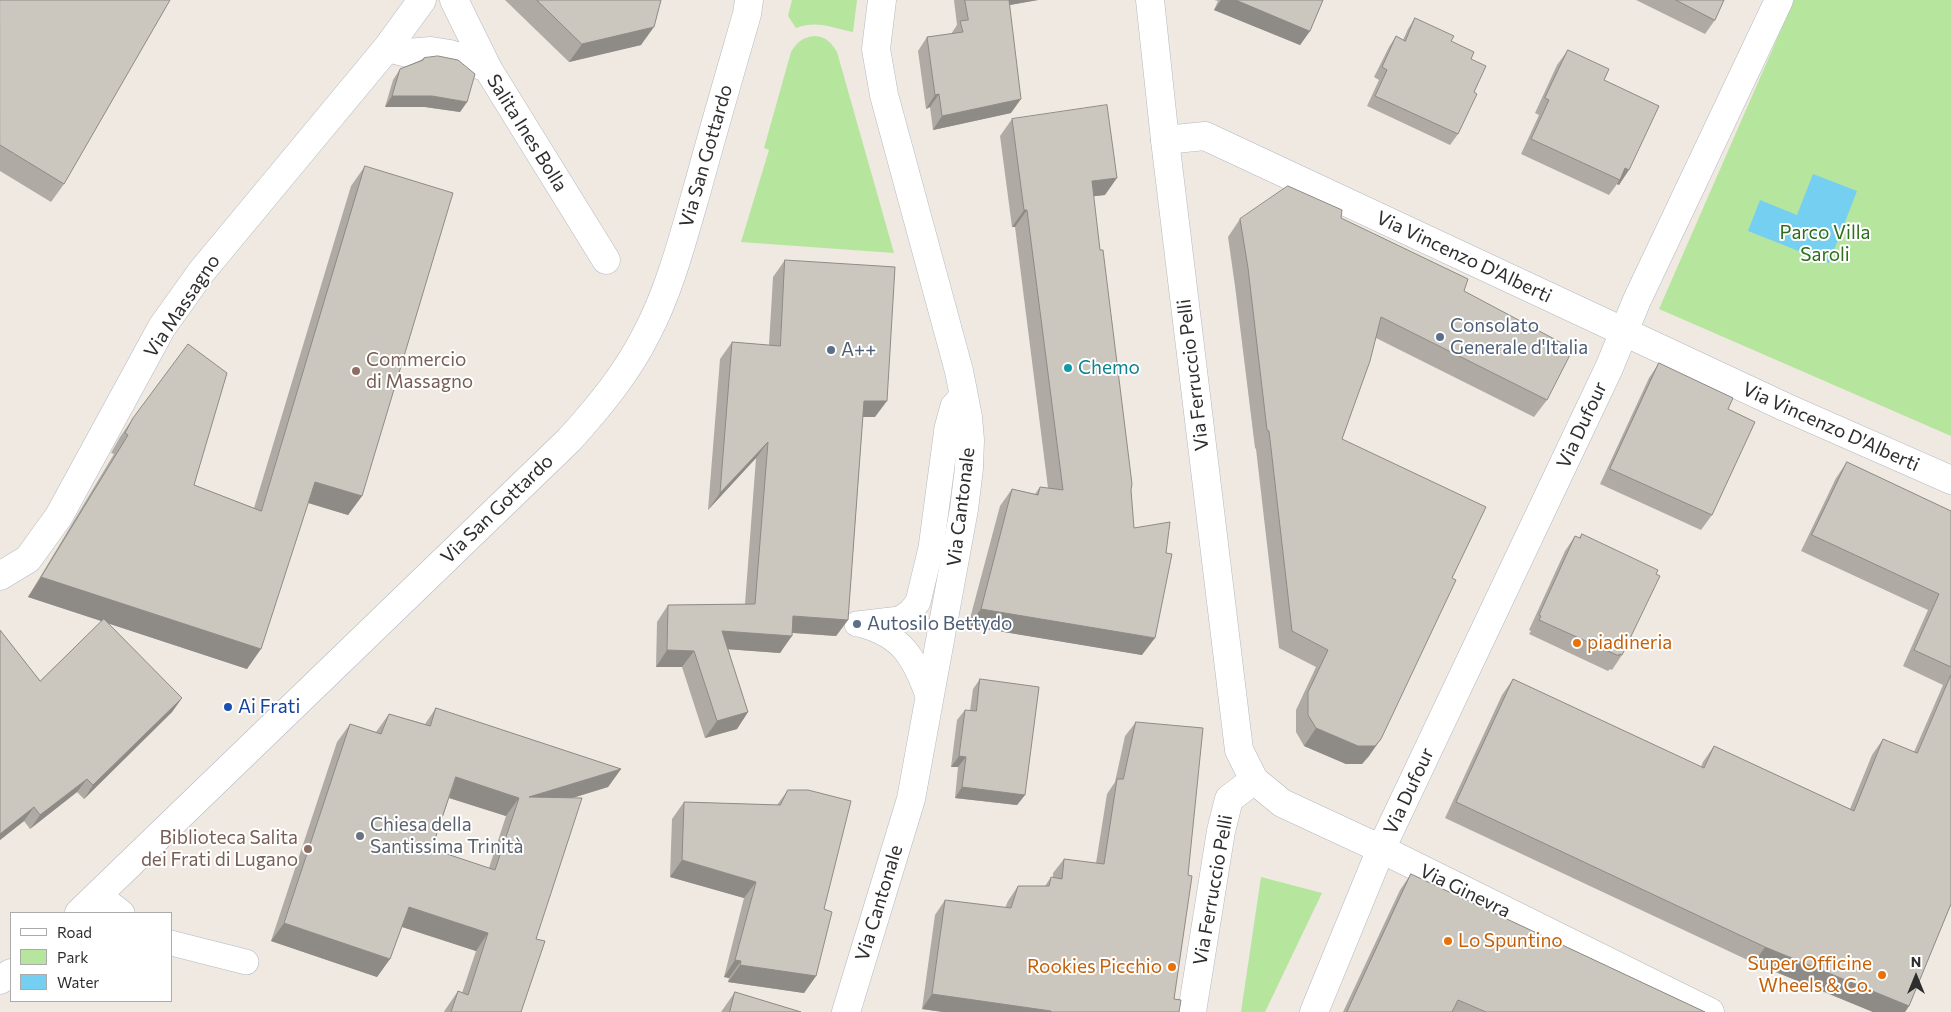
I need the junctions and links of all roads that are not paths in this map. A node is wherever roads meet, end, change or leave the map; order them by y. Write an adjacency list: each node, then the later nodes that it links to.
1 (422, 0): 7 (main road, Via Massagno)
2 (454, 0): 8 (main road)
3 (749, 0): 19 (main road, Via San Gottardo)
4 (882, 0): 12 (main road, Via Cantonale)
5 (1150, 0): 9 (main road, Via Ferruccio Pelli)
6 (1779, 0): 11 (main road, Via Dufour)
7 (387, 48): 8 (main road, Salita Ines Bolla); 14 (main road, Via Massagno)
8 (488, 69): 10 (main road, Salita Ines Bolla)
9 (1165, 140): 11 (main road, Via Vincenzo D'Alberti); 16 (main road, Via Ferruccio Pelli)
10 (606, 260)
11 (1624, 331): 13 (main road, Via Vincenzo D'Alberti); 18 (main road, Via Dufour)
12 (964, 394): 15 (main road, Via Cantonale); 15 (lane)
13 (1951, 480)
14 (0, 576)
15 (929, 698): 24 (main road, Via Cantonale)
16 (1239, 750): 17 (main road, Via Ginevra)
17 (1254, 780): 18 (main road, Via Ginevra); 25 (main road, Via Ferruccio Pelli)
18 (1381, 849): 26 (main road); 27 (main road, Via Ginevra)
19 (98, 894): 20 (main road, Via San Gottardo); 21 (lane)
20 (80, 912)
21 (121, 912)
22 (172, 943): 23 (lane)
23 (246, 962)
24 (846, 1012)
25 (1192, 1012)
26 (1314, 1012)
27 (1710, 1012)

